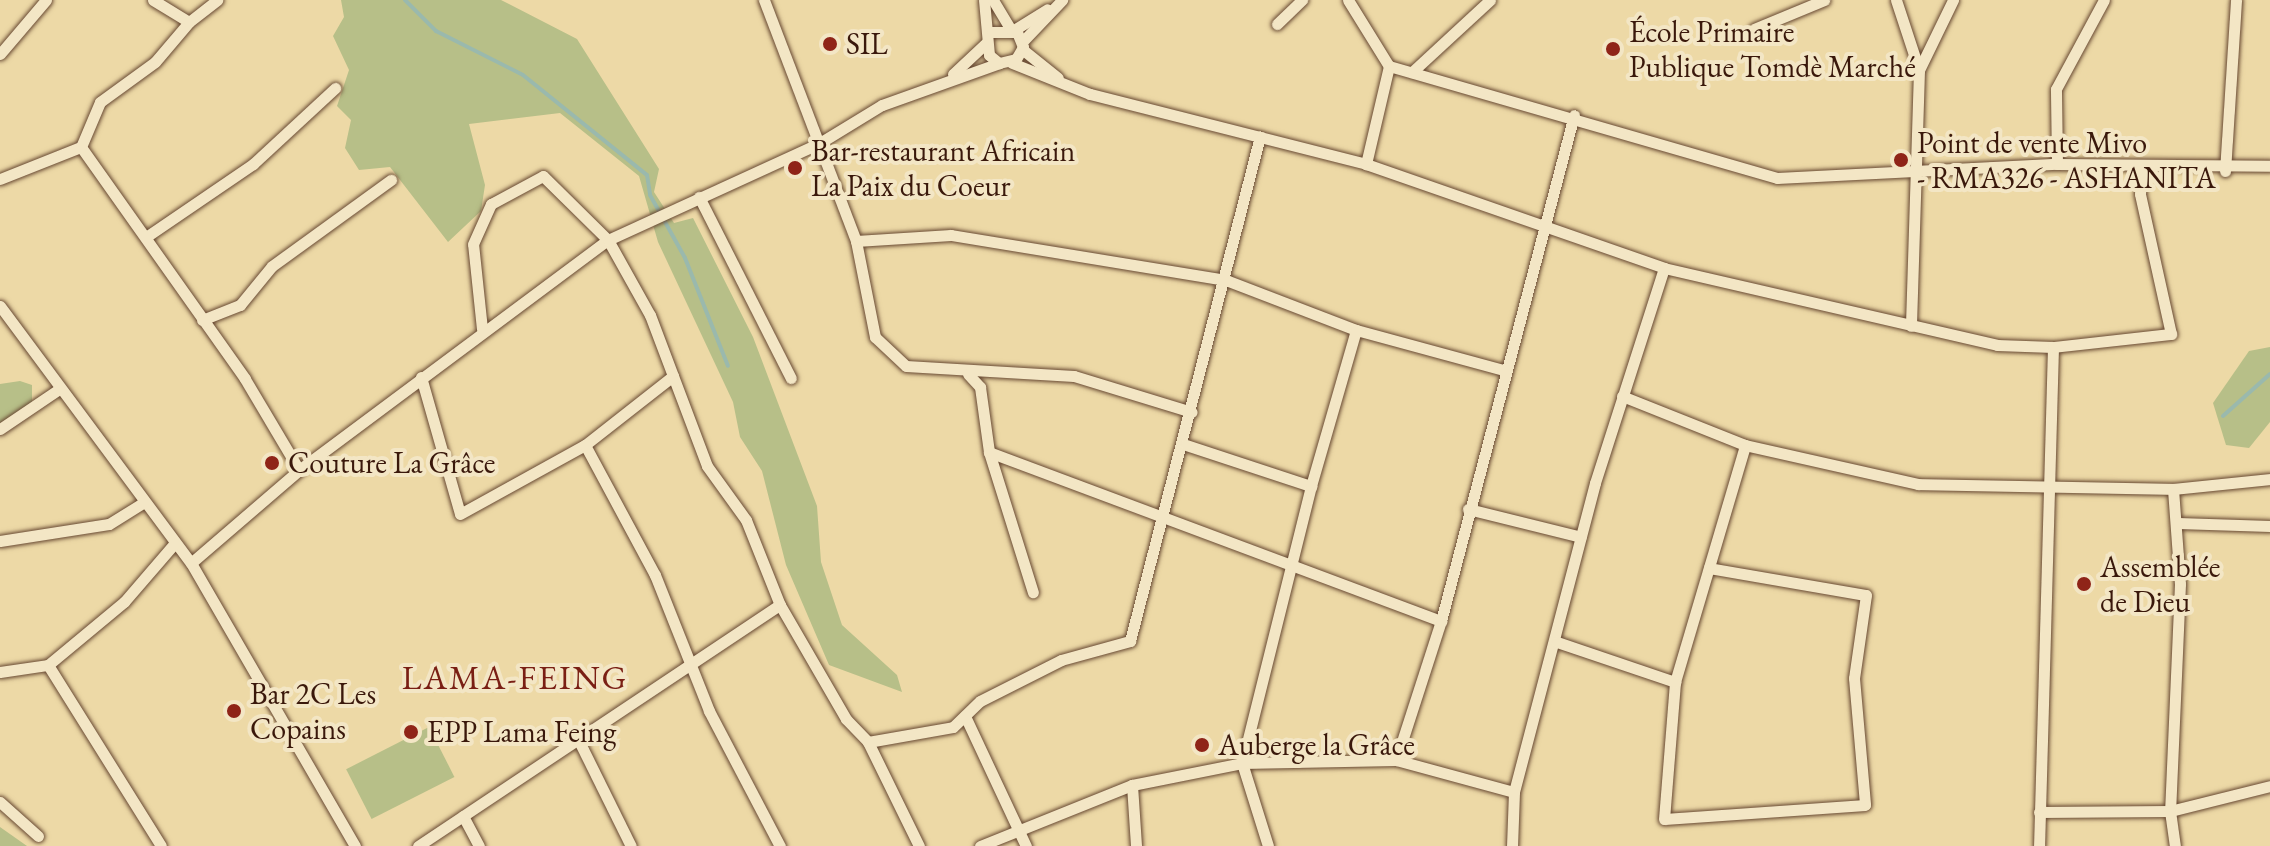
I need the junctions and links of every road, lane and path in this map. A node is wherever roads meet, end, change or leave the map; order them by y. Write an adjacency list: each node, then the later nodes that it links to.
1 (46, 0): 22 (street)
2 (153, 0): 16 (street)
3 (217, 0): 16 (street)
4 (764, 0): 32 (street)
5 (984, 0): 20 (street)
6 (993, 0): 18 (street)
7 (1061, 0): 18 (street); 21 (street)
8 (1302, 0): 17 (street)
9 (1348, 0): 24 (street)
10 (1490, 0): 26 (street)
11 (1824, 0): 19 (street)
12 (1896, 0): 25 (street)
13 (1953, 0): 25 (street)
14 (2104, 0): 35 (street)
15 (2236, 0): 38 (street)
16 (189, 22): 33 (street)
17 (1277, 24)
18 (1012, 29): 20 (street); 21 (street)
19 (1754, 29)
20 (989, 38): 23 (street); 27 (street)
21 (1023, 45): 23 (street); 29 (street)
22 (0, 54)
23 (1006, 63): 27 (street); 29 (street)
24 (1389, 66): 26 (street); 34 (street)
25 (1919, 70): 39 (street)
26 (1412, 72): 30 (street)
27 (950, 77): 32 (street)
28 (335, 88): 44 (street)
29 (1071, 88): 31 (street)
30 (1574, 115): 39 (street); 43 (street)
31 (1260, 136): 34 (street); 48 (street)
32 (818, 144): 42 (street); 46 (street)
33 (81, 147): 40 (street); 44 (street)
34 (1366, 164): 43 (street)
35 (2057, 164): 37 (street); 39 (street)
36 (2270, 166): 38 (street)
37 (2142, 168): 38 (street); 54 (street)
38 (2225, 171)
39 (1917, 176): 51 (street)
40 (0, 179)
41 (391, 180): 50 (street)
42 (699, 197): 45 (street); 59 (street)
43 (1541, 225): 47 (street); 55 (street)
44 (146, 237): 50 (street)
45 (608, 240): 52 (street); 52 (street); 57 (street)
46 (856, 241): 48 (street); 56 (street)
47 (1664, 268): 51 (street); 61 (street)
48 (1226, 280): 53 (street); 62 (street)
49 (0, 306): 60 (street)
50 (202, 320): 68 (street)
51 (1911, 326): 54 (street)
52 (482, 329): 58 (street)
53 (1356, 330): 55 (street); 71 (street)
54 (2053, 347): 70 (street)
55 (1503, 370): 74 (street)
56 (968, 374): 62 (street); 67 (street)
57 (673, 376): 64 (street); 85 (street)
58 (421, 377): 64 (street); 68 (street)
59 (791, 378)
60 (59, 389): 63 (street); 73 (street)
61 (1622, 396): 66 (street); 78 (street)
62 (1192, 412): 65 (street)
63 (0, 429)
64 (585, 445): 89 (street)
65 (1186, 445): 71 (street); 75 (street)
66 (1745, 445): 70 (street); 83 (street)
67 (989, 452): 75 (street); 84 (street)
68 (299, 470): 82 (street)
69 (2270, 479): 72 (street)
70 (2047, 483): 72 (street); 102 (street)
71 (1311, 486): 81 (street)
72 (2173, 489): 76 (street)
73 (143, 503): 79 (street); 80 (street)
74 (1468, 509): 78 (street); 86 (street)
75 (1168, 513): 81 (street); 92 (street)
76 (2178, 523): 77 (street); 101 (street)
77 (2270, 526)
78 (1581, 537): 87 (street)
79 (0, 541)
80 (174, 544): 82 (street); 88 (street)
81 (1288, 562): 86 (street); 96 (street)
82 (191, 563): 107 (street)
83 (1709, 568): 91 (street); 91 (street)
84 (1033, 592)
85 (780, 605): 89 (street); 94 (street)
86 (1441, 621): 95 (street)
87 (1557, 642): 91 (street); 99 (street)
88 (48, 665): 90 (street); 106 (street)
89 (695, 668): 93 (street); 111 (street)
90 (0, 672)
91 (1675, 682)
92 (965, 716): 94 (street); 104 (street)
93 (579, 741): 103 (street); 110 (street)
94 (868, 742): 112 (street)
95 (1396, 760): 96 (street); 99 (street)
96 (1242, 763): 97 (street); 116 (street)
97 (1132, 785): 104 (street); 115 (street)
98 (2270, 786): 101 (street)
99 (1514, 792): 117 (street)
100 (0, 802): 105 (street)
101 (2170, 811): 102 (street); 119 (street)
102 (2039, 812): 118 (street)
103 (463, 816): 108 (street); 109 (street)
104 (1021, 832): 113 (street); 114 (street)
105 (38, 836)
106 (161, 846)
107 (355, 846)
108 (418, 846)
109 (479, 846)
110 (631, 846)
111 (780, 846)
112 (919, 846)
113 (980, 846)
114 (1026, 846)
115 (1136, 846)
116 (1268, 846)
117 (1512, 846)
118 (2039, 846)
119 (2175, 846)

